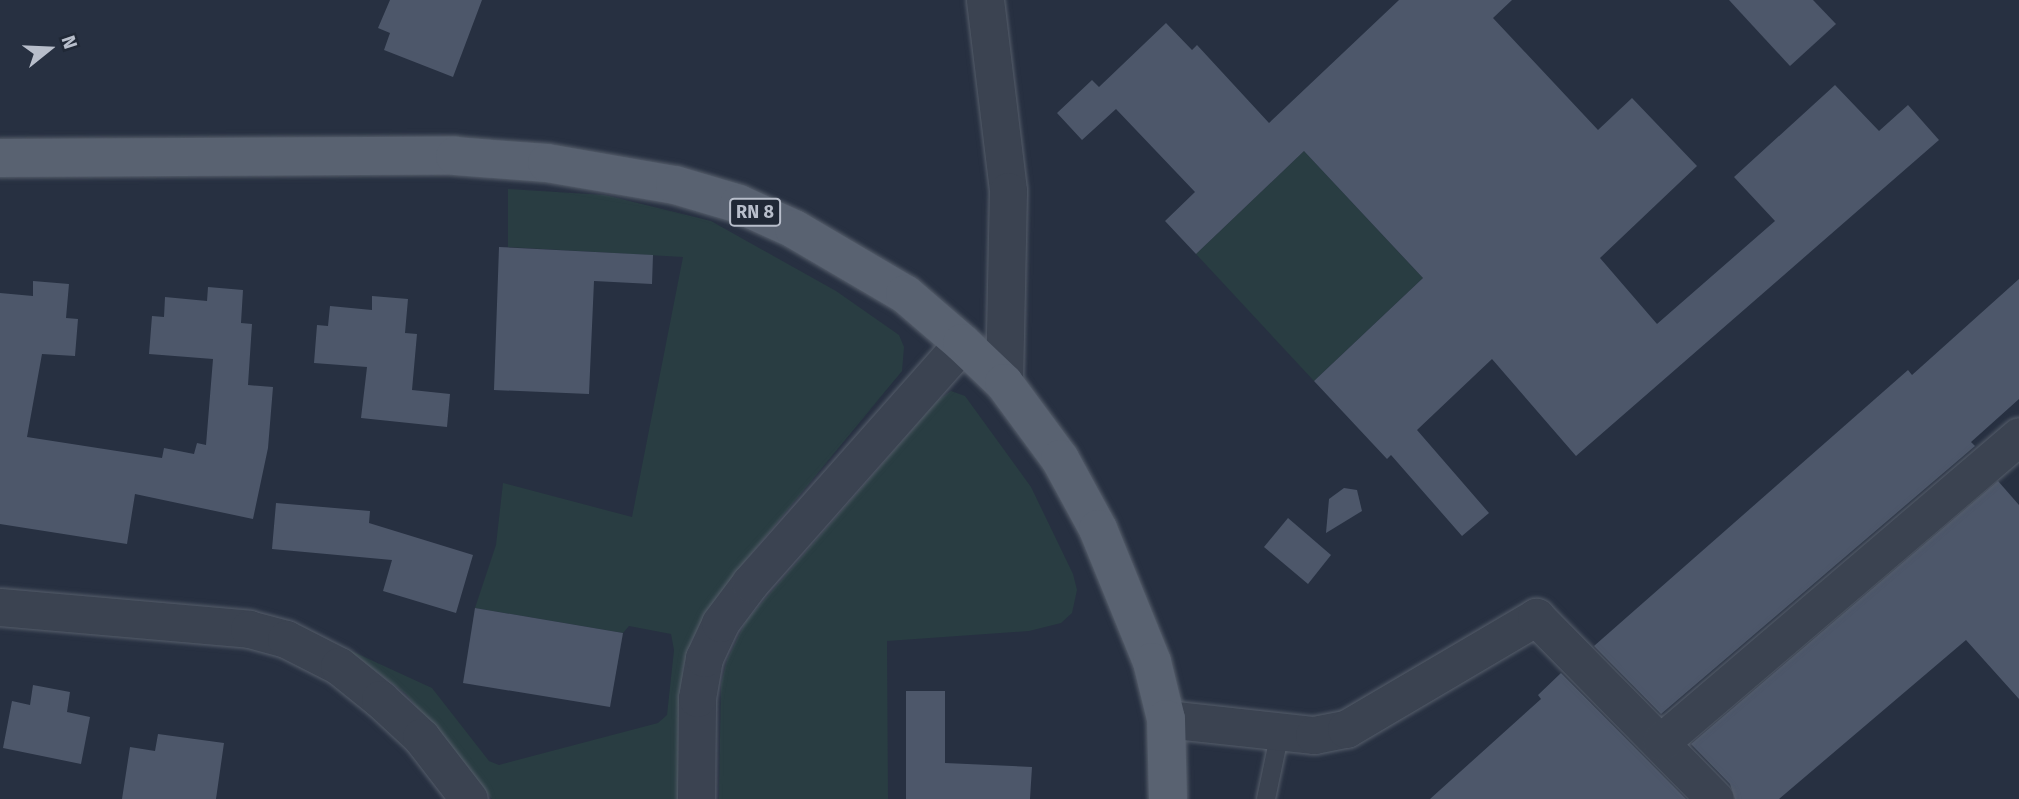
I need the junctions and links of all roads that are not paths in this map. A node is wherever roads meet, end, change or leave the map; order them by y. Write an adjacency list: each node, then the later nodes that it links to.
1 (985, 0): 4 (street)
2 (0, 158): 3 (main road, RN 8)
3 (962, 343): 4 (main road, RN 8); 11 (street)
4 (1003, 383): 7 (main road, RN 8)
5 (2019, 436): 9 (street)
6 (0, 607): 10 (street)
7 (1166, 719): 8 (street); 12 (main road, RN 8)
8 (1280, 732): 9 (street); 13 (lane)
9 (1661, 742): 14 (street)
10 (469, 799)
11 (696, 799)
12 (1168, 799)
13 (1266, 799)
14 (1716, 799)

